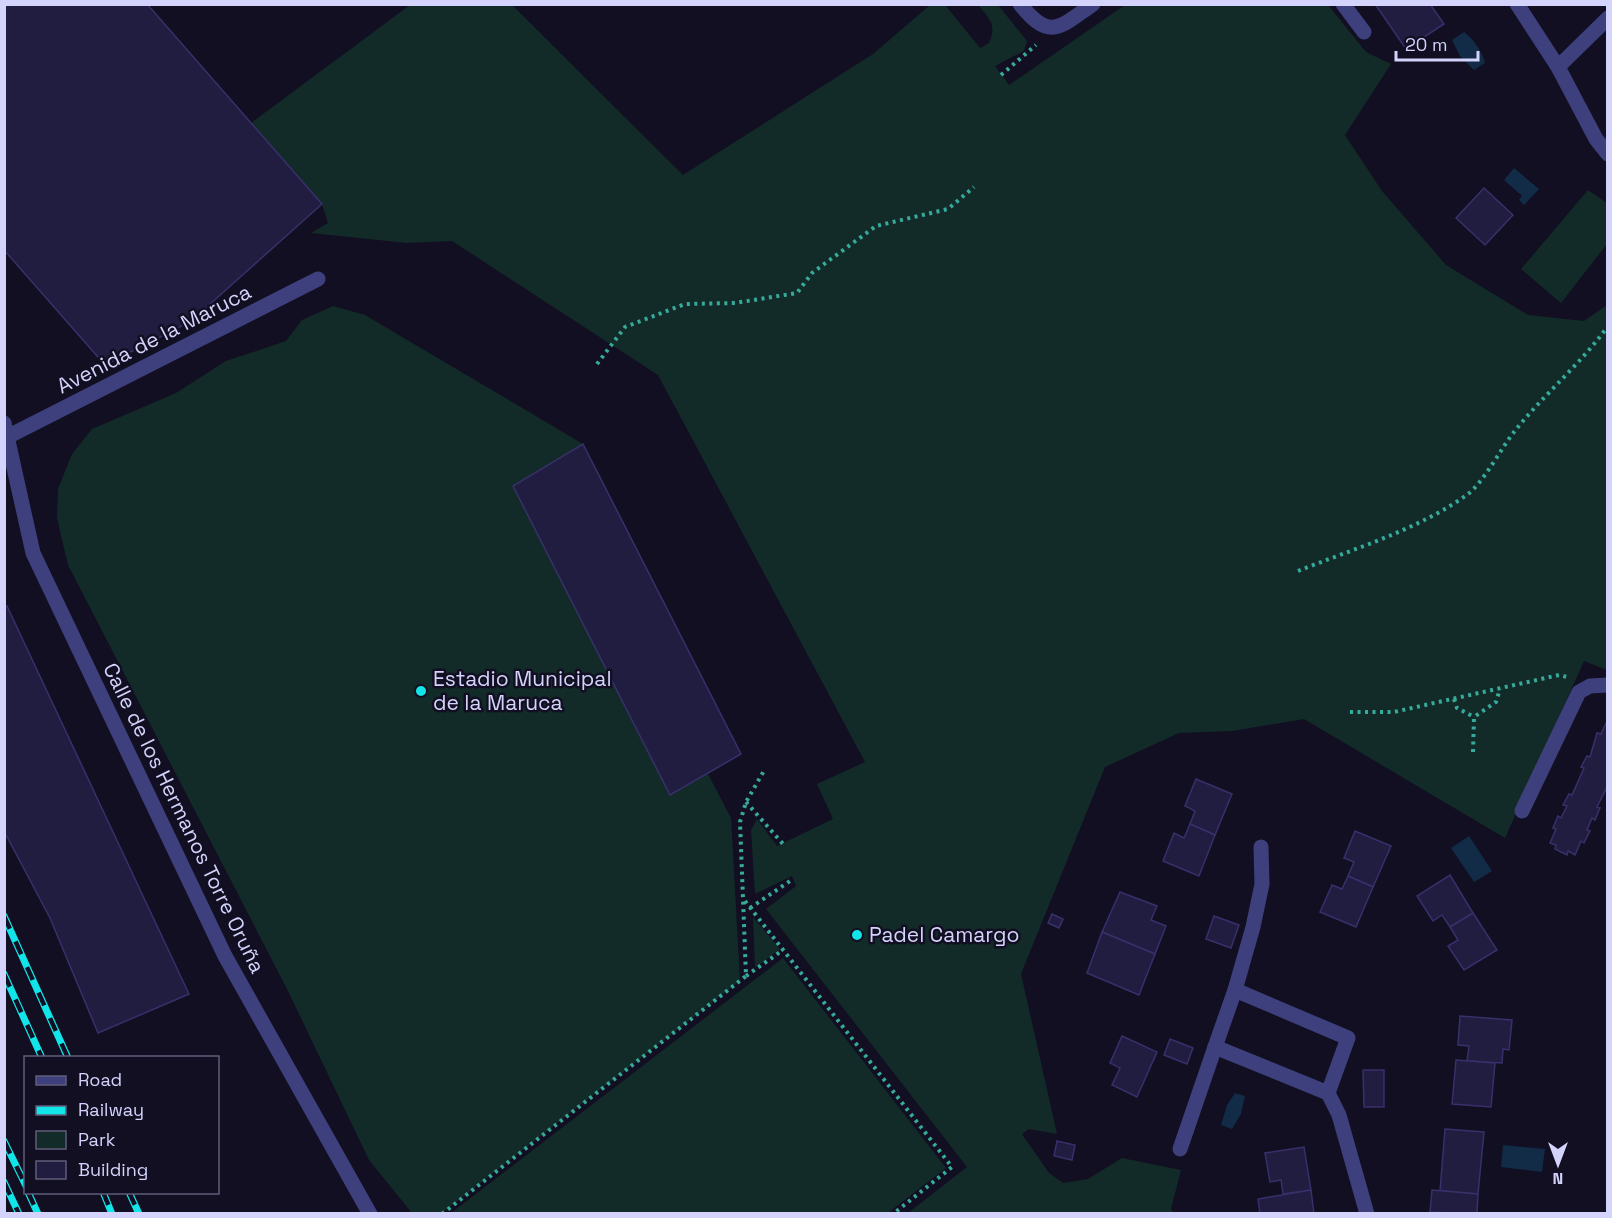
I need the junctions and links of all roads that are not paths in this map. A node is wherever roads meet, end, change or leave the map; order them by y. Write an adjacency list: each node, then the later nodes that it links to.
1 (1020, 4): 2 (street)
2 (1093, 4)
3 (1343, 4): 6 (street)
4 (1517, 4): 7 (street)
5 (1608, 18): 7 (street)
6 (1364, 32)
7 (1558, 67): 8 (street)
8 (1608, 154)
9 (318, 279): 10 (street, Avenida de la Maruca)
10 (7, 430): 18 (street, Calle de los Hermanos Torre Oruña)
11 (1608, 685): 12 (street)
12 (1522, 812)
13 (1261, 847): 14 (street)
14 (1235, 990): 15 (street); 16 (street)
15 (1215, 1047): 16 (street); 17 (street)
16 (1328, 1093): 19 (street)
17 (1180, 1149)
18 (370, 1214)
19 (1367, 1214)

